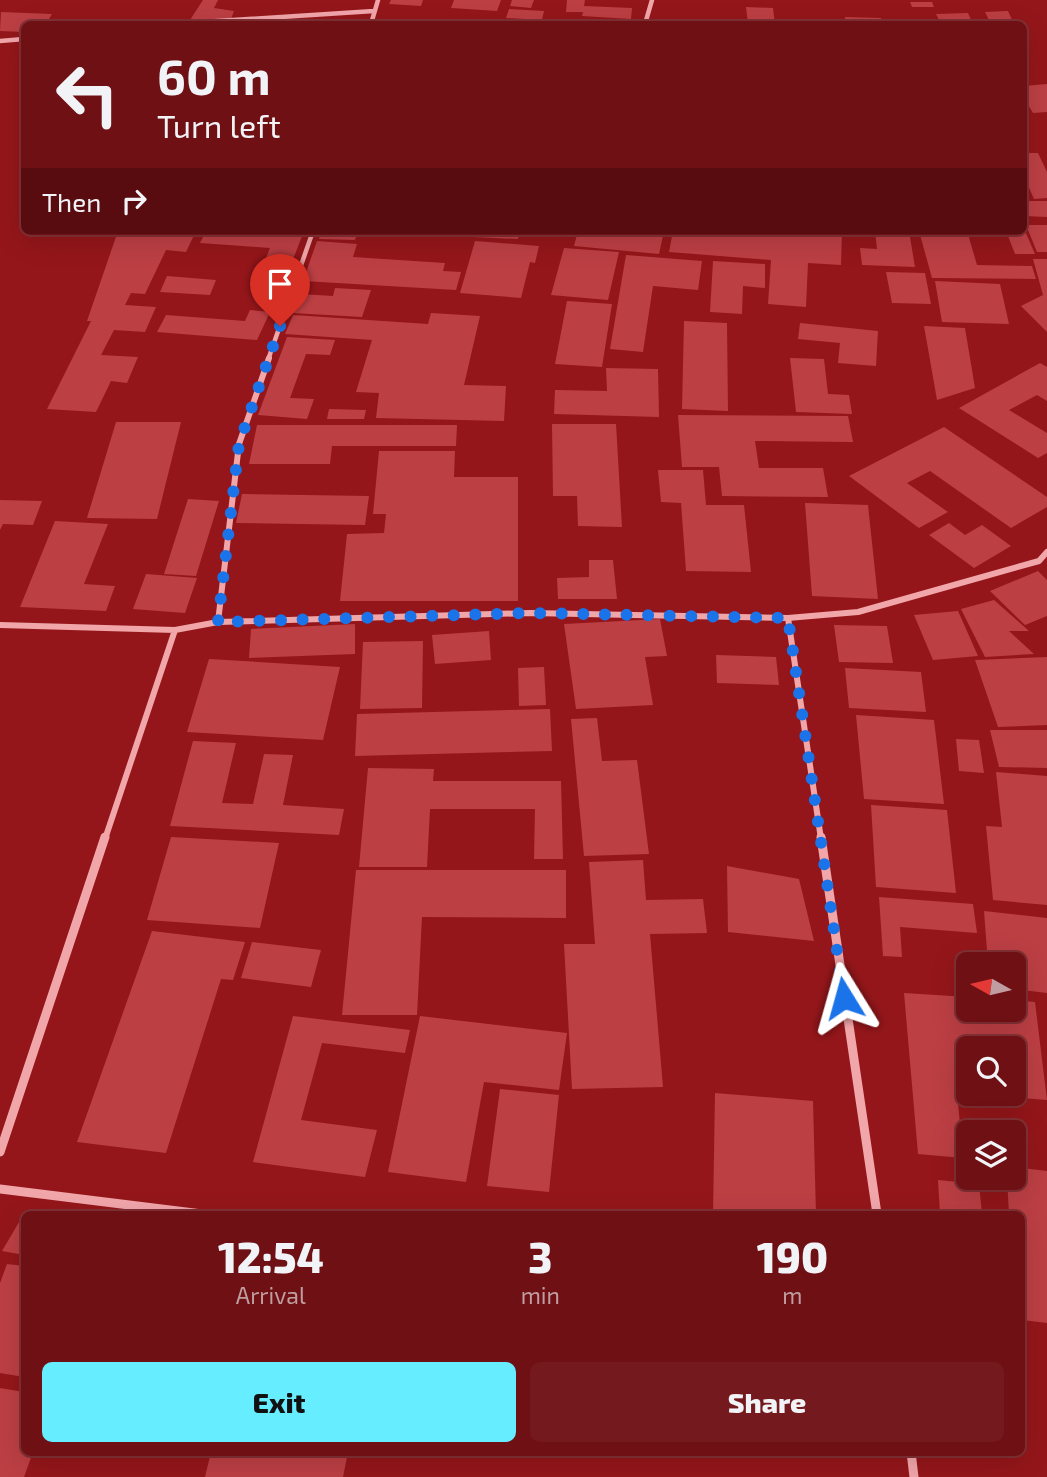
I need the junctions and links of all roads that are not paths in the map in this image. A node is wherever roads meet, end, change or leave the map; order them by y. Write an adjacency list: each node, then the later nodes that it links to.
1 (378, 0): 3 (street)
2 (652, 0): 6 (street)
3 (374, 12): 4 (street); 5 (street)
4 (222, 21)
5 (372, 21)
6 (646, 21)
7 (21, 39): 8 (street)
8 (0, 41)
9 (312, 235): 12 (street)
10 (1047, 552): 11 (street)
11 (788, 618): 12 (street); 18 (street)
12 (218, 622): 14 (street)
13 (0, 625): 14 (street)
14 (176, 630): 15 (street)
15 (0, 1152)
16 (0, 1189): 17 (street)
17 (178, 1211)
18 (877, 1211)
19 (911, 1456): 20 (street)
20 (914, 1477)

